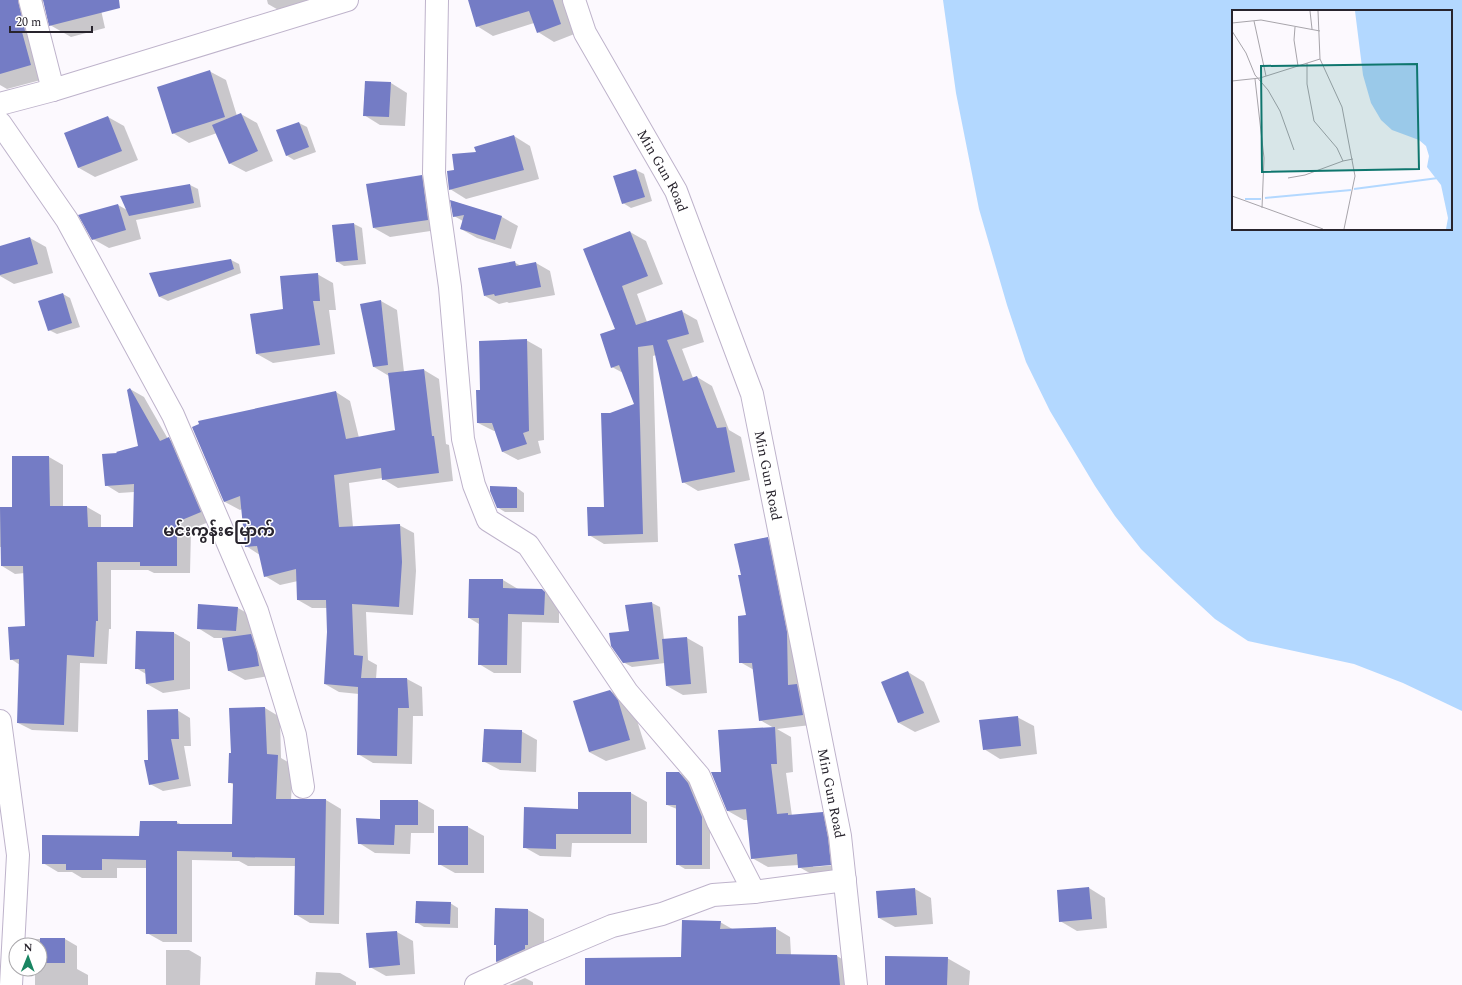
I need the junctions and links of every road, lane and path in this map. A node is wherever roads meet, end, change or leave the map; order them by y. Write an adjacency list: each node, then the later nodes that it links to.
1 (30, 0): 5 (street)
2 (347, 0): 5 (street)
3 (437, 0): 11 (street)
4 (574, 0): 10 (street, Min Gun Road)
5 (53, 90): 6 (street)
6 (0, 104)
7 (0, 123): 9 (street)
8 (0, 721): 12 (street)
9 (303, 787)
10 (845, 880): 11 (street); 14 (street, Min Gun Road)
11 (754, 892): 13 (street)
12 (11, 985)
13 (476, 985)
14 (856, 985)

